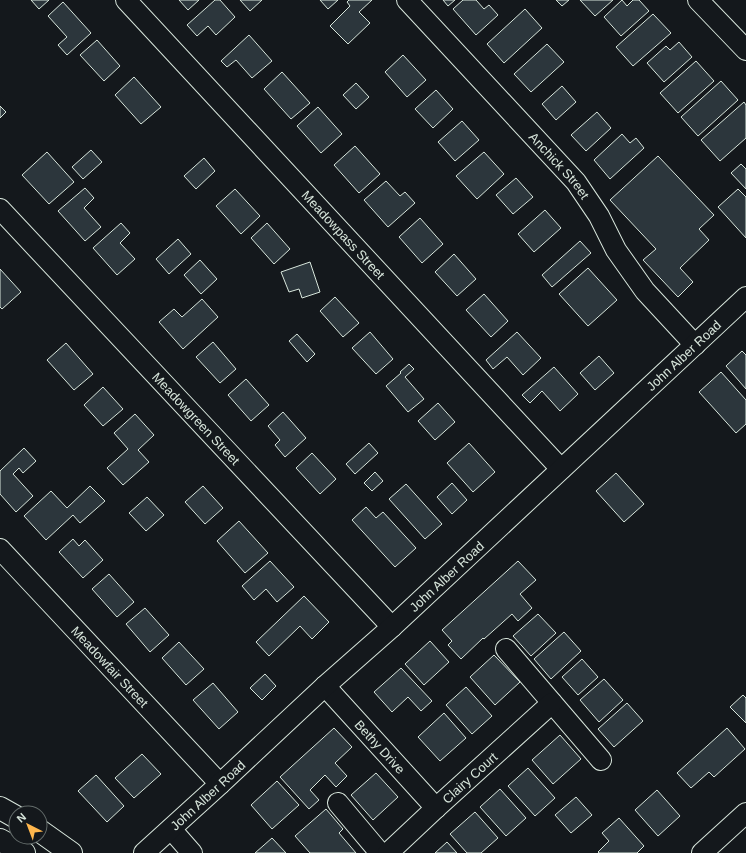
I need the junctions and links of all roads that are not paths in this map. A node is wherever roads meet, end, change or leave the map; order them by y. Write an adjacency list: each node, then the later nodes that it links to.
1 (126, 0): 8 (street, Meadowpass Street)
2 (407, 0): 7 (street, Anchick Street)
3 (698, 0): 4 (street)
4 (746, 50)
5 (0, 209): 10 (street, Meadowgreen Street)
6 (746, 297): 7 (street, John Alber Road)
7 (695, 345): 8 (street, John Alber Road)
8 (561, 469): 10 (street, John Alber Road)
9 (0, 549): 15 (street, Meadowfair Street)
10 (392, 627): 12 (street, John Alber Road)
11 (506, 649): 13 (street)
12 (325, 686): 15 (street, John Alber Road); 17 (street, Bethy Drive)
13 (552, 703): 14 (street); 17 (street, Clairy Court)
14 (601, 760)
15 (220, 784): 19 (street, John Alber Road)
16 (338, 803): 26 (street)
17 (436, 808): 27 (street, Clairy Court)
18 (742, 824): 28 (street)
19 (171, 829): 24 (street, John Alber Road); 25 (street)
20 (48, 837): 23 (main road)
21 (0, 840): 22 (main road)
22 (24, 853)
23 (71, 853)
24 (144, 853)
25 (192, 853)
26 (380, 853)
27 (388, 853)
28 (702, 853)

